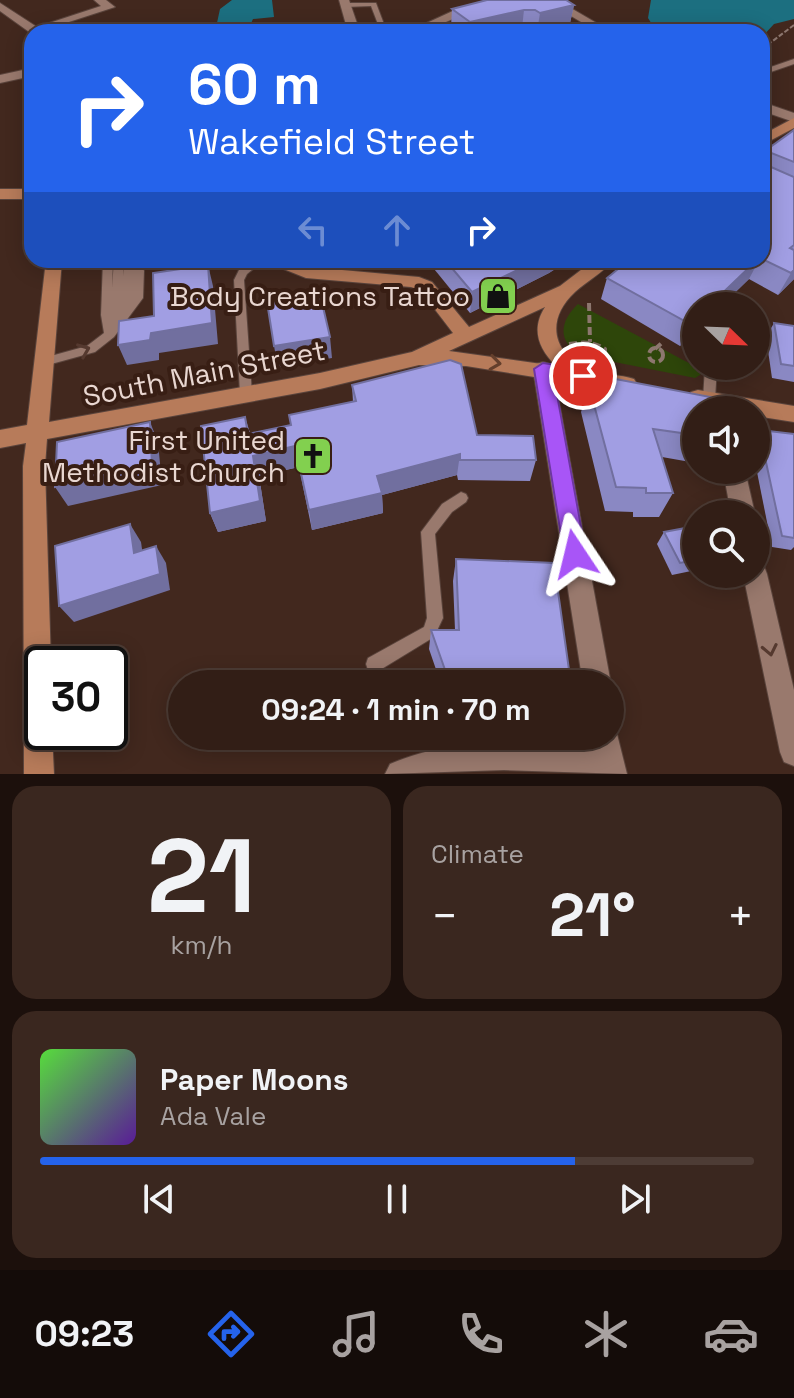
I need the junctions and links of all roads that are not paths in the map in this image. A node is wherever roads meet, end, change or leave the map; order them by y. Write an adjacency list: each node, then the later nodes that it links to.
1 (99, 0): 10 (street)
2 (443, 0): 8 (street)
3 (513, 0): 8 (street)
4 (549, 0): 14 (street)
5 (374, 2): 6 (lane); 12 (lane)
6 (344, 3): 11 (street)
7 (0, 6): 9 (street)
8 (459, 12): 13 (street)
9 (26, 24)
10 (58, 24)
11 (351, 24)
12 (381, 24)
13 (431, 24)
14 (592, 24)
15 (794, 61): 16 (lane)
16 (770, 70)
17 (24, 74): 18 (street)
18 (0, 79)
19 (770, 110): 20 (street)
20 (794, 120): 21 (main road)
21 (770, 136)
22 (0, 194): 23 (main road)
23 (24, 194)
24 (53, 268): 35 (main road)
25 (108, 268): 32 (lane)
26 (118, 268): 32 (lane)
27 (137, 268): 32 (lane)
28 (248, 268): 39 (lane)
29 (296, 268): 33 (main road)
30 (595, 268): 31 (main road)
31 (566, 290): 33 (main road); 37 (main road)
32 (113, 329): 35 (lane, one-way to 32)
33 (465, 335): 34 (main road)
34 (417, 358): 36 (main road, one-way to 36); 39 (main road, South Main Street)
35 (44, 362): 44 (main road)
36 (543, 369): 37 (main road); 49 (street)
37 (583, 376): 38 (main road)
38 (654, 380)
39 (246, 394): 44 (main road, South Main Street)
40 (678, 394): 41 (main road)
41 (686, 396)
42 (770, 411): 43 (main road)
43 (794, 414)
44 (35, 433): 45 (main road, South Main Street); 52 (main road)
45 (0, 439)
46 (461, 498): 48 (lane)
47 (758, 588): 50 (street, one-way to 50)
48 (374, 664)
49 (595, 670)
50 (794, 752)
51 (609, 757): 53 (street)
52 (39, 774)
53 (400, 774)

